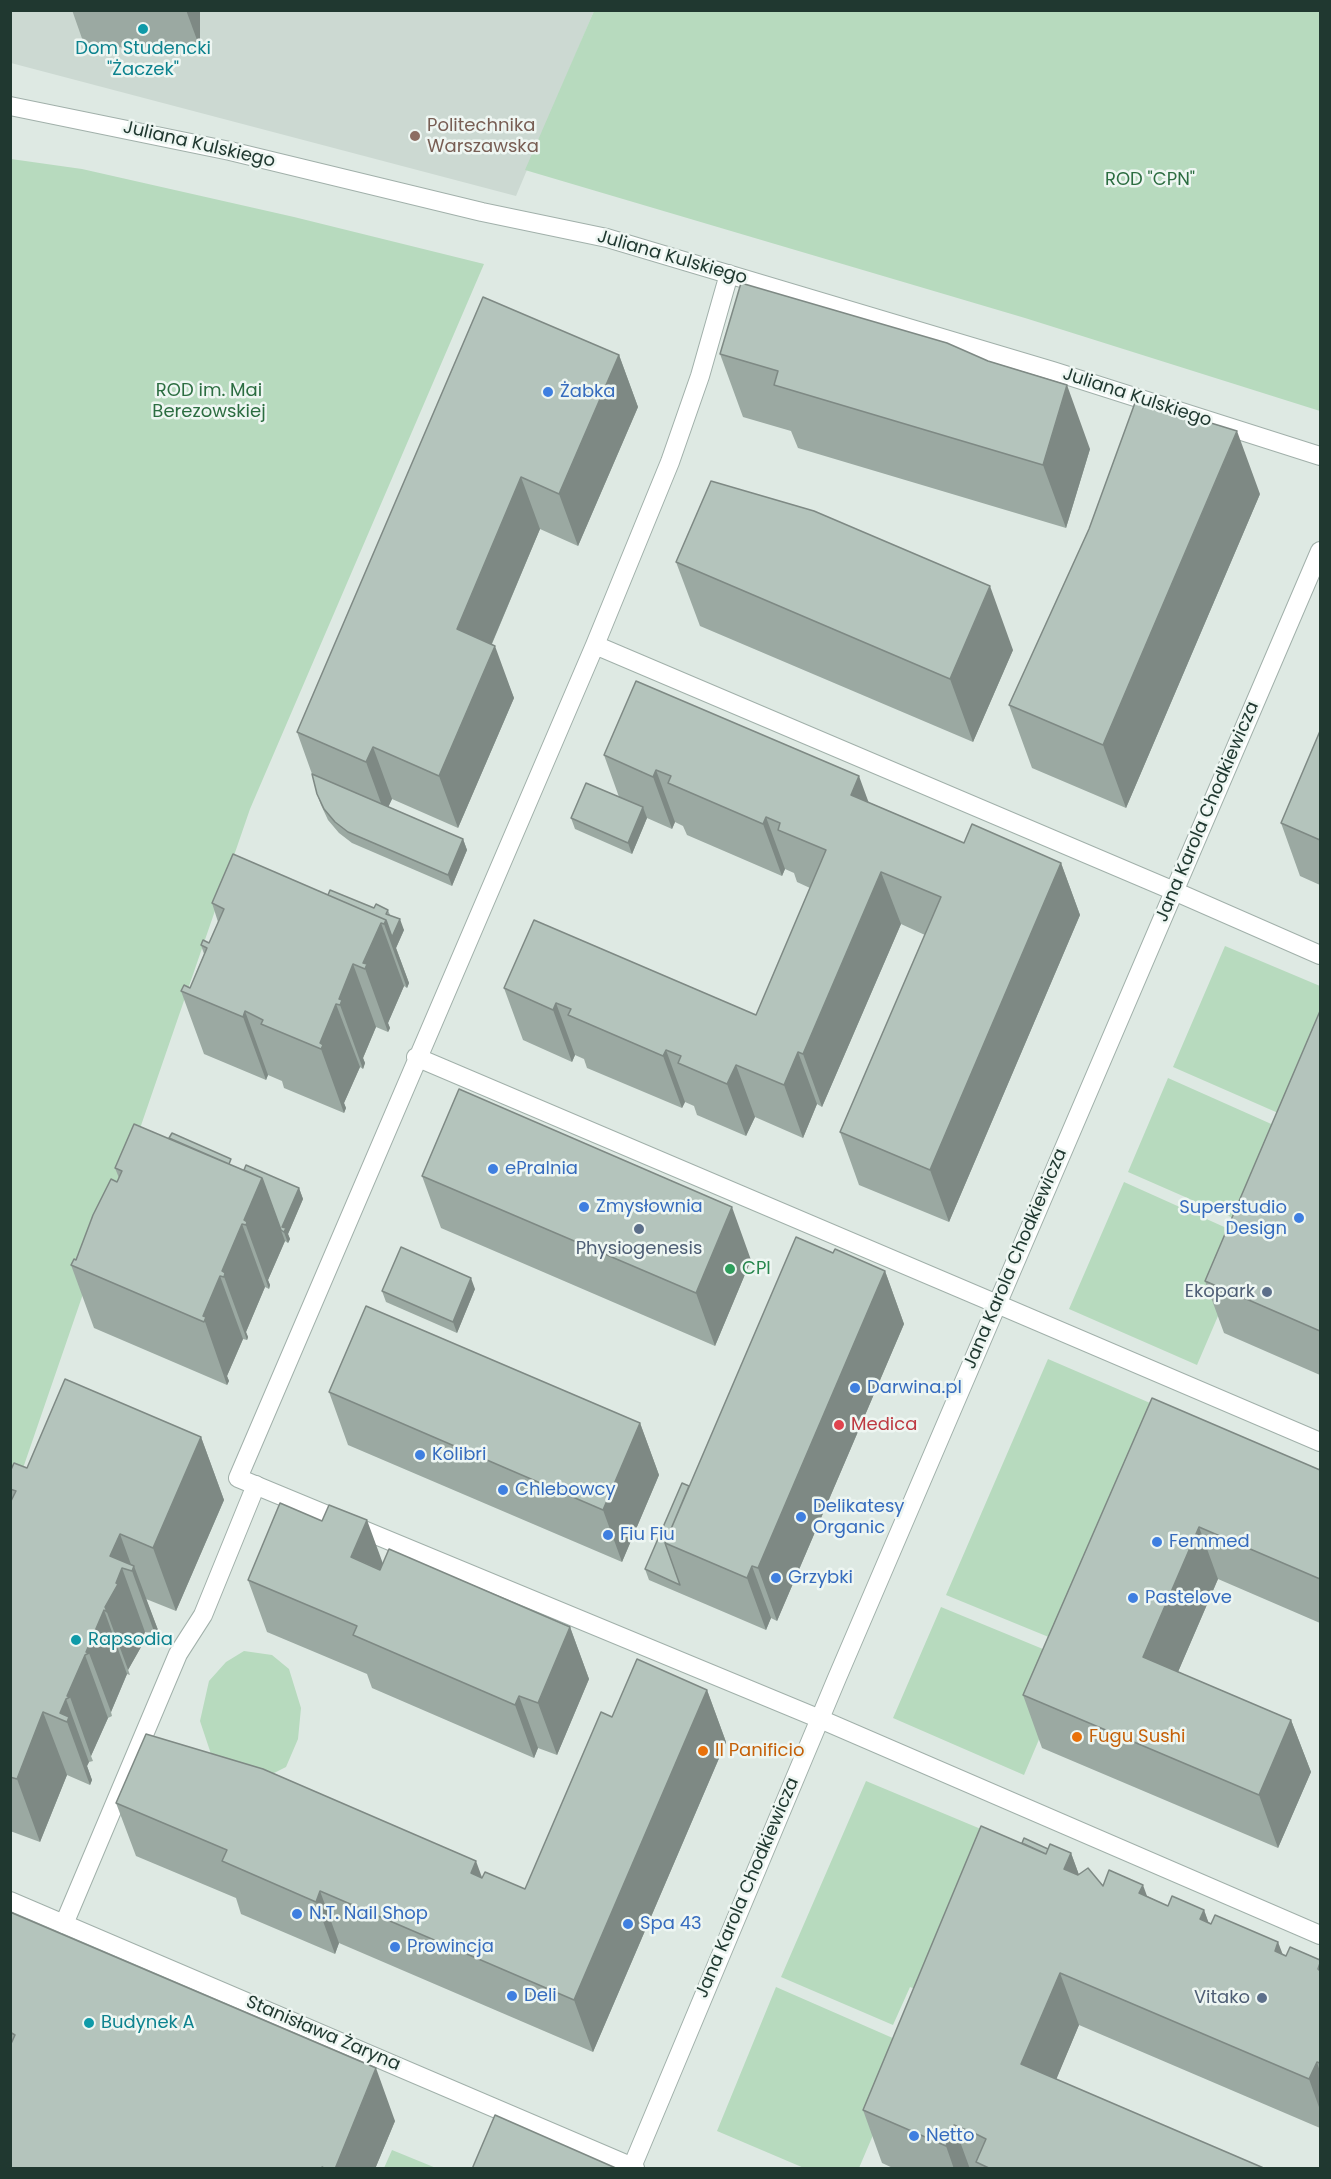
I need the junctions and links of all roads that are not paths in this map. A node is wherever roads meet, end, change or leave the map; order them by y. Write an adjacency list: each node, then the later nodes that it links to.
1 (10, 106): 2 (street, Juliana Kulskiego)
2 (729, 274): 3 (street, Juliana Kulskiego); 5 (street)
3 (1320, 456)
4 (1320, 551): 6 (street, Jana Karola Chodkiewicza)
5 (595, 645): 6 (street); 8 (street)
6 (1174, 891): 7 (street); 9 (street, Jana Karola Chodkiewicza)
7 (1320, 955)
8 (416, 1057): 9 (street); 11 (street)
9 (997, 1304): 10 (street); 12 (street, Jana Karola Chodkiewicza)
10 (1320, 1442)
11 (256, 1485): 12 (street); 14 (street)
12 (820, 1719): 15 (street); 16 (street, Jana Karola Chodkiewicza)
13 (10, 1901): 14 (street, Stanisława Żaryna)
14 (64, 1924): 16 (street, Stanisława Żaryna)
15 (1320, 1935)
16 (633, 2168)

